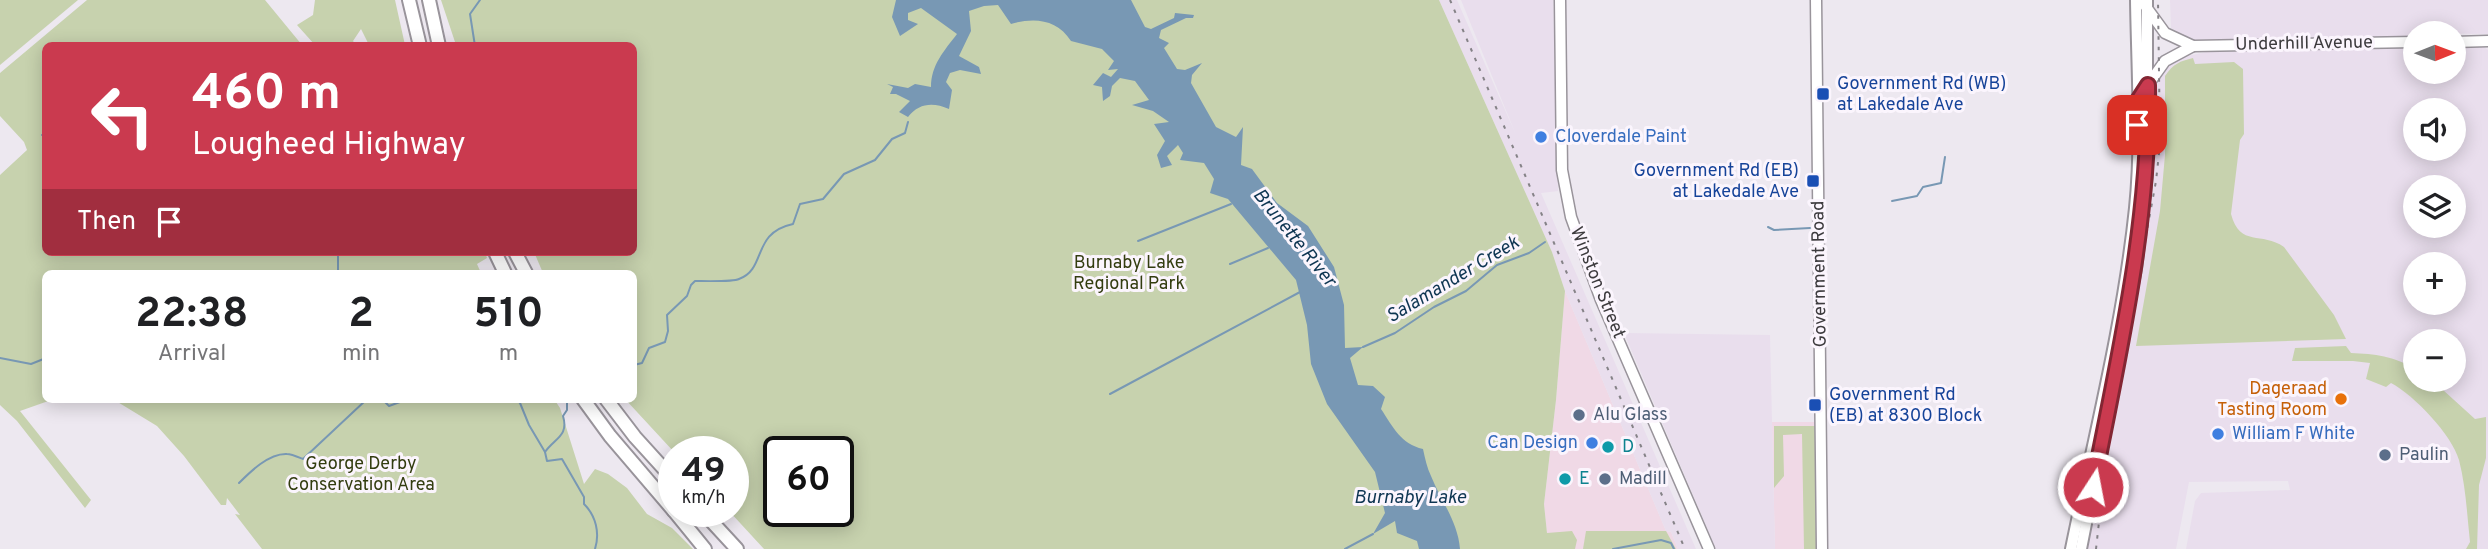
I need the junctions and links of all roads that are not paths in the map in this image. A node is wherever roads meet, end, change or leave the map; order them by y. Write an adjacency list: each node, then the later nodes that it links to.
1 (410, 0): 10 (highway)
2 (429, 0): 11 (highway)
3 (1560, 0): 24 (street, Winston Street)
4 (1816, 0): 25 (street, Government Road)
5 (2136, 0): 15 (main road)
6 (2141, 0): 7 (street, Underhill Avenue)
7 (2147, 6): 13 (street, Underhill Avenue); 14 (main road)
8 (2466, 41): 9 (street)
9 (2488, 41)
10 (419, 42)
11 (438, 42)
12 (2403, 42): 13 (street, Underhill Avenue)
13 (2193, 46): 14 (street, Underhill Avenue)
14 (2148, 85): 15 (street, Underhill Avenue); 27 (main road)
15 (2137, 102): 26 (main road)
16 (586, 403): 19 (highway)
17 (609, 403): 18 (highway)
18 (658, 462)
19 (658, 492)
20 (687, 527): 22 (highway)
21 (717, 527): 23 (highway)
22 (705, 549)
23 (737, 549)
24 (1709, 549)
25 (1822, 549)
26 (2071, 549)
27 (2081, 549)

